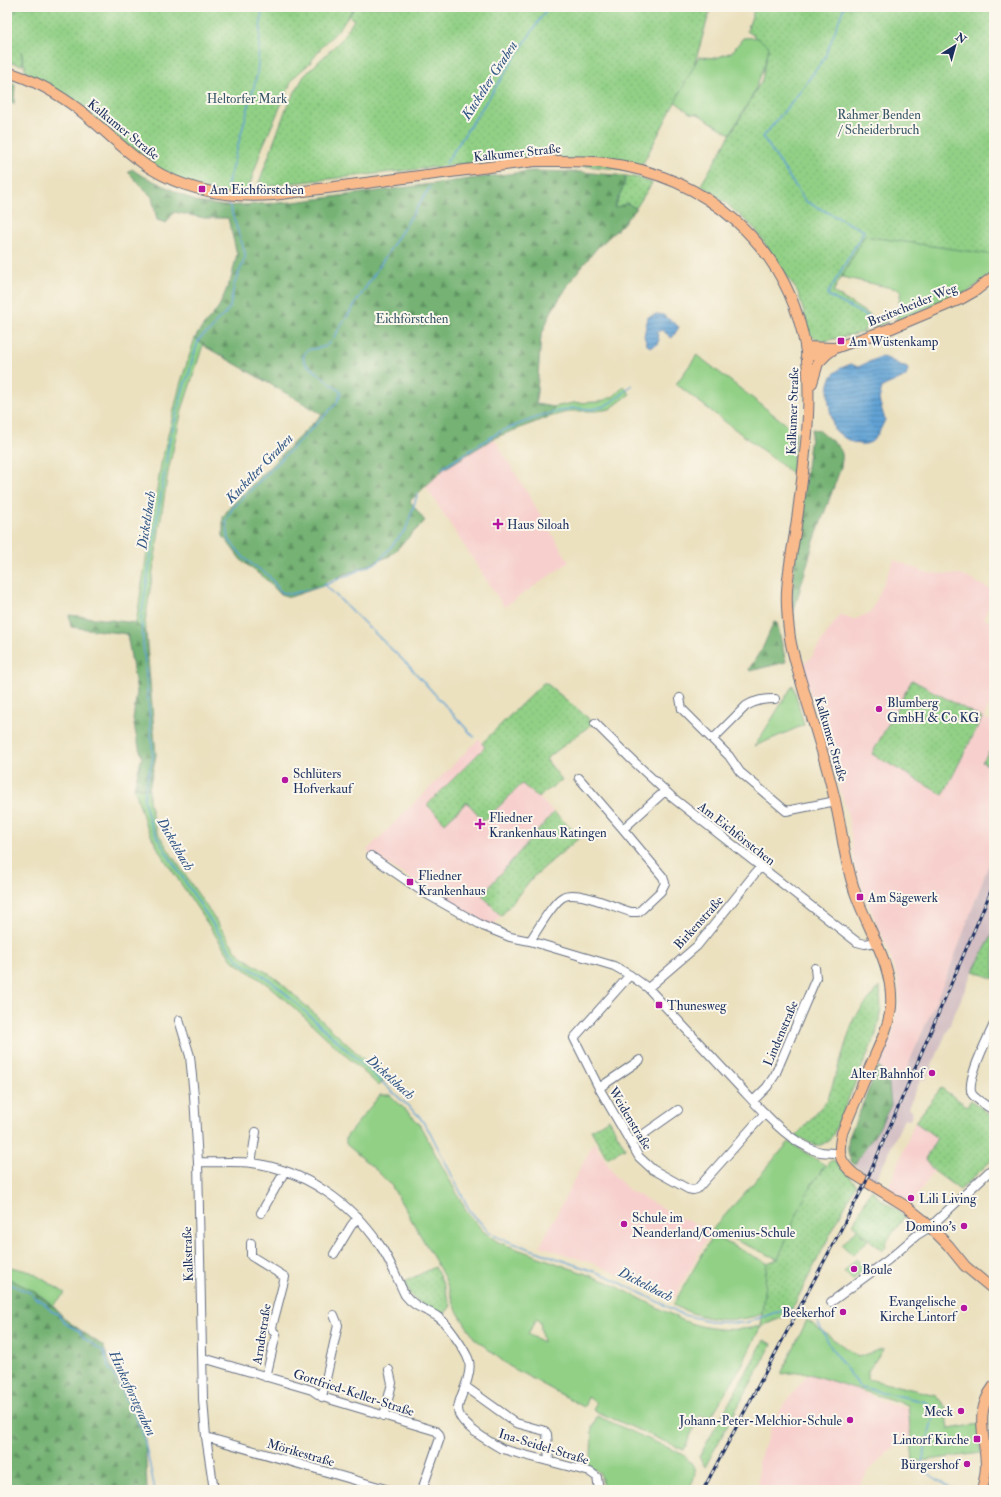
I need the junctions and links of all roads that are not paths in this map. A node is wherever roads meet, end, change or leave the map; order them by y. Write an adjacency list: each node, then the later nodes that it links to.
1 (7, 72): 4 (main road, Kalkumer Straße)
2 (994, 276): 3 (main road, Breitscheider Weg)
3 (836, 348): 4 (main road, Breitscheider Weg); 5 (main road, Breitscheider Weg)
4 (806, 351): 5 (main road, Breitscheider Weg); 6 (main road, Kalkumer Straße)
5 (827, 354): 6 (main road)
6 (809, 393): 13 (main road, Kalkumer Straße)
7 (680, 698): 10 (street)
8 (775, 699): 10 (street)
9 (595, 723): 12 (street, Am Eichförstchen)
10 (713, 739): 13 (street)
11 (579, 778): 14 (street)
12 (666, 791): 14 (street); 16 (street, Am Eichförstchen)
13 (836, 801): 18 (main road, Kalkumer Straße)
14 (623, 829): 17 (street)
15 (370, 856): 17 (street)
16 (761, 866): 18 (street, Am Eichförstchen); 21 (street, Birkenstraße)
17 (530, 941): 20 (street)
18 (876, 942): 32 (main road, Kalkumer Straße)
19 (815, 968): 26 (street, Lindenstraße)
20 (630, 975): 21 (street); 25 (street, Weidenstraße)
21 (648, 988): 26 (street)
22 (179, 1020): 33 (street, Kalkstraße)
23 (994, 1024): 28 (street)
24 (640, 1060): 25 (street)
25 (599, 1088): 31 (street, Weidenstraße)
26 (753, 1101): 29 (street)
27 (678, 1110): 31 (street)
28 (994, 1111)
29 (765, 1113): 31 (street, Weidenstraße); 32 (street)
30 (256, 1132): 34 (street)
31 (631, 1144)
32 (841, 1157): 39 (main road)
33 (198, 1162): 34 (street, Ina-Seidel-Straße); 45 (street, Kalkstraße)
34 (251, 1163): 36 (street, Ina-Seidel-Straße)
35 (994, 1167): 39 (street)
36 (284, 1171): 37 (street); 38 (street, Ina-Seidel-Straße)
37 (261, 1213)
38 (358, 1217): 41 (street); 48 (street, Ina-Seidel-Straße)
39 (930, 1226): 42 (main road); 43 (street)
40 (251, 1243): 47 (street, Arndtstraße)
41 (334, 1254)
42 (994, 1290)
43 (831, 1302)
44 (334, 1314): 50 (street)
45 (202, 1358): 47 (street, Gottfried-Keller-Straße); 52 (street, Kalkstraße)
46 (389, 1370): 51 (street)
47 (266, 1377): 50 (street, Gottfried-Keller-Straße)
48 (466, 1386): 54 (street); 54 (street, Ina-Seidel-Straße)
49 (994, 1386): 53 (main road)
50 (322, 1397): 51 (street, Gottfried-Keller-Straße)
51 (384, 1416): 57 (street, Gottfried-Keller-Straße)
52 (206, 1437): 55 (street, Kalkstraße); 56 (street, Mörikestraße)
53 (989, 1453): 59 (main road)
54 (549, 1461): 58 (street, Ina-Seidel-Straße)
55 (214, 1490)
56 (389, 1490)
57 (422, 1490)
58 (599, 1490)
59 (982, 1490)

